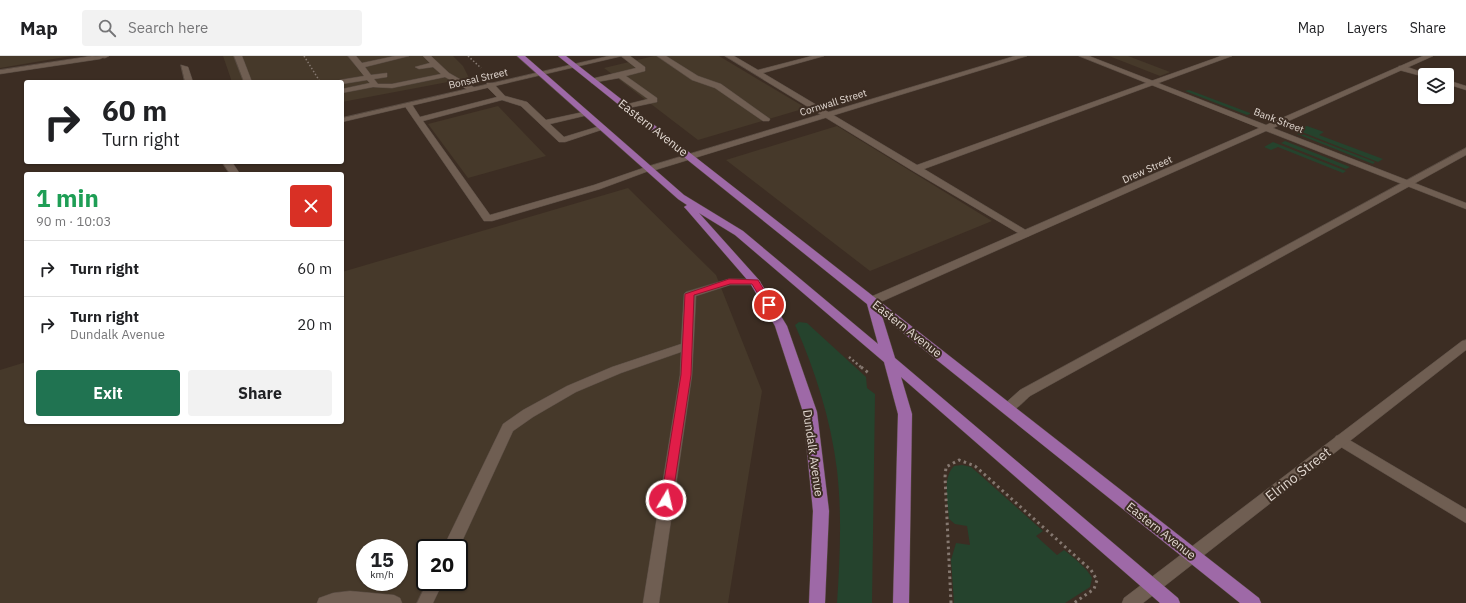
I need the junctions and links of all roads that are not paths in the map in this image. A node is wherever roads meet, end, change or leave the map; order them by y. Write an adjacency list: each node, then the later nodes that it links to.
1 (102, 56): 23 (street)
2 (238, 56): 31 (street)
3 (352, 56): 18 (street)
4 (405, 56): 18 (street)
5 (428, 56): 17 (street)
6 (521, 56): 26 (main road)
7 (562, 56): 19 (main road, Eastern Avenue)
8 (618, 56): 19 (street, Bonsal Street)
9 (625, 56): 29 (street)
10 (662, 56): 46 (street)
11 (729, 56): 24 (street)
12 (820, 56): 24 (street)
13 (1023, 56): 45 (street, Cornwall Street)
14 (1083, 56): 35 (street, Bank Street)
15 (1228, 56): 35 (street)
16 (1429, 56): 22 (street, Drew Street)
17 (435, 64): 21 (street); 28 (street)
18 (359, 66): 32 (street)
19 (574, 66): 26 (street, Bonsal Street); 33 (main road, Eastern Avenue)
20 (184, 67): 30 (street)
21 (419, 67)
22 (1402, 68): 25 (street); 51 (street, Drew Street)
23 (0, 72)
24 (756, 73): 45 (street)
25 (1418, 73)
26 (541, 74): 37 (street, Bonsal Street); 44 (main road)
27 (384, 75): 32 (street)
28 (446, 75): 32 (street); 39 (street)
29 (620, 75): 33 (street); 43 (street)
30 (189, 80)
31 (247, 80)
32 (372, 81): 34 (street); 40 (street)
33 (594, 81): 43 (main road, Eastern Avenue)
34 (344, 82)
35 (1153, 83): 51 (street, Bank Street); 55 (street)
36 (1454, 84): 38 (street)
37 (490, 85): 39 (street, Bonsal Street); 41 (street)
38 (1466, 88)
39 (473, 89): 42 (street, Bonsal Street)
40 (344, 90)
41 (502, 98): 48 (street); 49 (street)
42 (408, 104): 47 (street, Bonsal Street); 48 (street)
43 (627, 107): 53 (main road, Eastern Avenue)
44 (585, 113): 49 (street); 50 (main road)
45 (828, 115): 53 (street, Cornwall Street); 55 (street)
46 (766, 119)
47 (344, 120)
48 (417, 120): 54 (street, Cornwall Street)
49 (544, 123): 50 (street)
50 (603, 128): 54 (main road)
51 (1268, 128): 56 (street, Bank Street); 59 (street, Drew Street)
52 (1466, 151): 56 (street)
53 (689, 156): 54 (street, Cornwall Street); 61 (main road, Eastern Avenue)
54 (649, 169): 57 (main road)
55 (916, 169): 59 (street)
56 (1409, 183): 58 (street, Bank Street); 65 (street)
57 (681, 197): 60 (main road, Dundalk Avenue); 64 (main road)
58 (1466, 206)
59 (1025, 234): 61 (street, Drew Street)
60 (755, 282): 63 (street); 76 (main road, Dundalk Avenue)
61 (872, 302): 64 (main road); 65 (main road, Eastern Avenue)
62 (1466, 344): 66 (street, Elrino Street)
63 (687, 346): 68 (street); 75 (street)
64 (888, 359): 70 (main road); 77 (main road)
65 (1007, 408): 69 (main road, Eastern Avenue)
66 (1341, 440): 67 (street); 69 (street, Elrino Street)
67 (1466, 517)
68 (455, 539)
69 (1192, 555): 70 (street, Elrino Street); 80 (main road, Eastern Avenue)
70 (1152, 586): 78 (street, Elrino Street); 79 (main road)
71 (431, 591): 74 (street)
72 (325, 603): 73 (street)
73 (394, 603)
74 (425, 603)
75 (650, 603)
76 (817, 603)
77 (902, 603)
78 (1130, 603)
79 (1172, 603)
80 (1253, 603)

